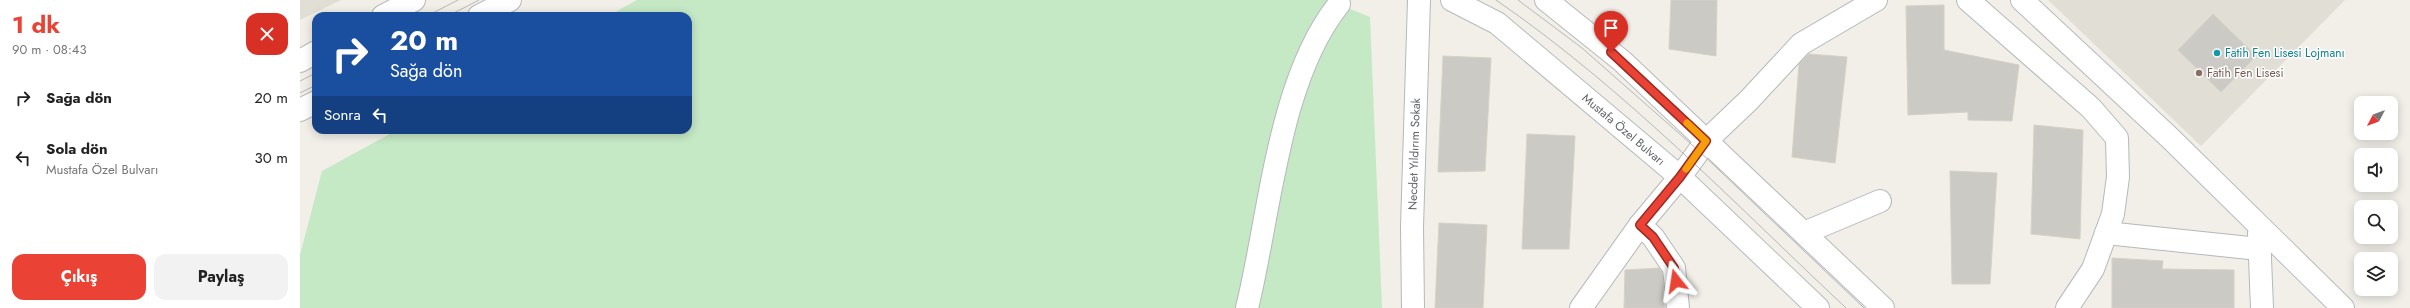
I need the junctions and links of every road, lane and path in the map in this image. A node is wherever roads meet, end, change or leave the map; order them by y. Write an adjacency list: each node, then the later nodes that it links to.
1 (510, 0): 9 (street)
2 (1419, 0): 23 (street, Necdet Yıldırım Sokak)
3 (1452, 0): 15 (street, Mustafa Özel Bulvarı)
4 (1546, 0): 14 (street)
5 (1876, 0): 14 (street)
6 (1968, 0): 20 (street)
7 (2022, 0): 18 (street)
8 (1339, 4): 22 (street)
9 (487, 12)
10 (312, 54): 11 (street)
11 (300, 61)
12 (312, 104): 13 (street)
13 (300, 110)
14 (1706, 141): 15 (street); 19 (street)
15 (1680, 177): 17 (street); 26 (street, Mustafa Özel Bulvarı)
16 (1880, 201): 19 (street)
17 (1640, 225): 24 (street); 25 (street)
18 (2259, 226): 21 (street); 30 (street)
19 (1804, 233): 27 (street)
20 (2106, 233): 21 (street); 28 (street)
21 (2259, 249): 29 (street)
22 (1247, 308)
23 (1413, 308)
24 (1581, 308)
25 (1678, 308)
26 (1818, 308)
27 (1883, 308)
28 (2067, 308)
29 (2262, 308)
30 (2343, 308)

